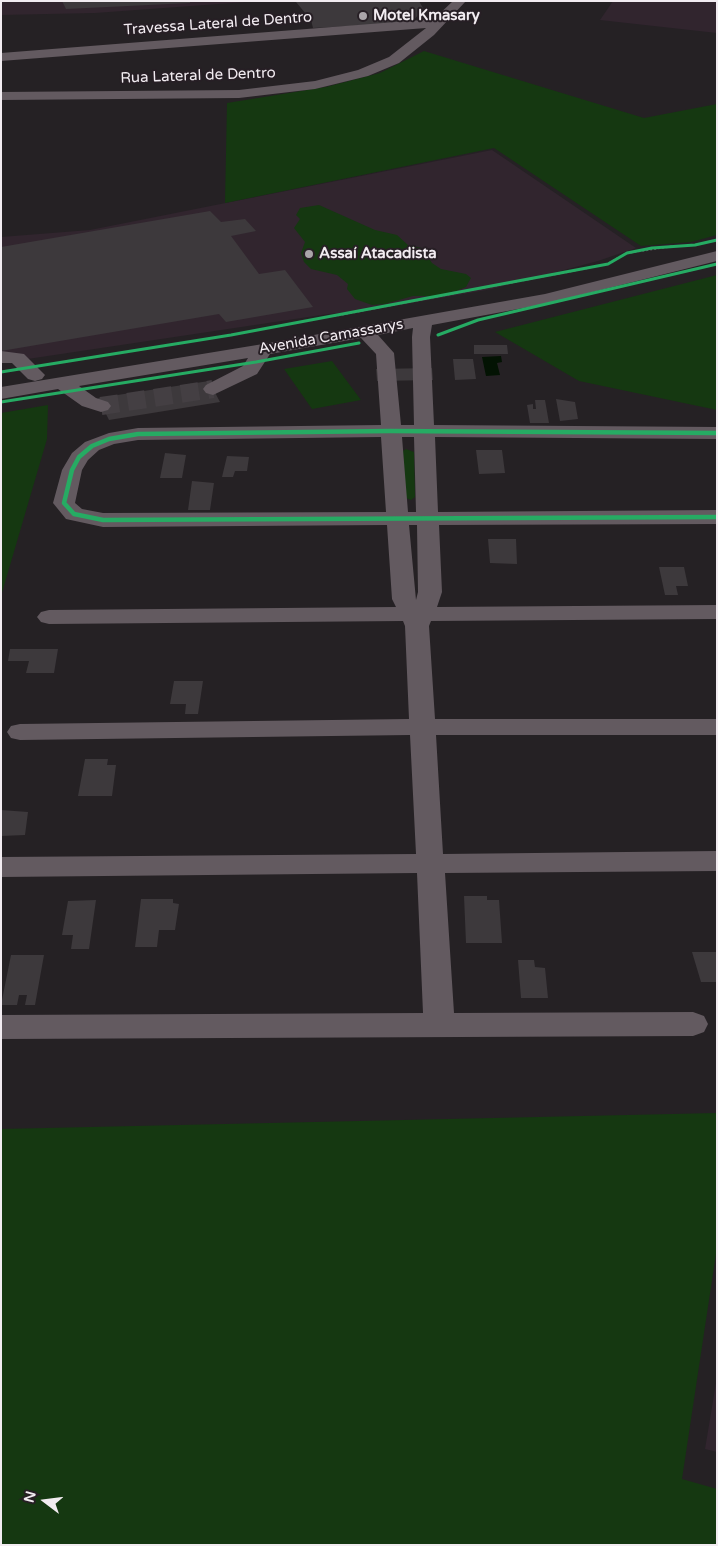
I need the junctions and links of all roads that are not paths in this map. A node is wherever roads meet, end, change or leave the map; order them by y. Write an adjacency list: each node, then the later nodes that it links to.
1 (460, 1): 2 (street, Rua Lateral de Dentro)
2 (437, 23): 3 (street, Travessa Lateral de Dentro); 4 (street, Rua Lateral de Dentro)
3 (1, 57)
4 (1, 96)
5 (717, 246): 13 (street, Avenida Camassarys)
6 (717, 256): 7 (street, Avenida Camassarys)
7 (424, 320): 8 (street, Avenida Camassarys); 10 (street)
8 (365, 331): 9 (street, Avenida Camassarys); 11 (street)
9 (263, 350): 15 (street, Avenida Camassarys); 16 (street)
10 (422, 350): 11 (street); 20 (street)
11 (385, 353): 19 (street)
12 (1, 357): 13 (street)
13 (35, 375): 14 (street, Avenida Camassarys)
14 (1, 381)
15 (60, 382): 17 (street, Avenida Camassarys); 18 (street)
16 (213, 389)
17 (1, 393)
18 (101, 406)
19 (390, 431): 20 (street); 23 (street); 23 (street)
20 (424, 431): 21 (street); 24 (street)
21 (717, 432)
22 (717, 517): 24 (street)
23 (397, 518): 24 (street); 27 (street)
24 (427, 518): 27 (street)
25 (717, 612): 27 (street)
26 (49, 617): 27 (street)
27 (416, 618): 28 (street)
28 (422, 727): 29 (street); 30 (street); 32 (street)
29 (717, 727)
30 (20, 732)
31 (717, 861): 32 (street)
32 (430, 862): 33 (street); 34 (street)
33 (1, 867)
34 (439, 1024): 35 (street); 36 (street)
35 (693, 1024)
36 (1, 1027)

